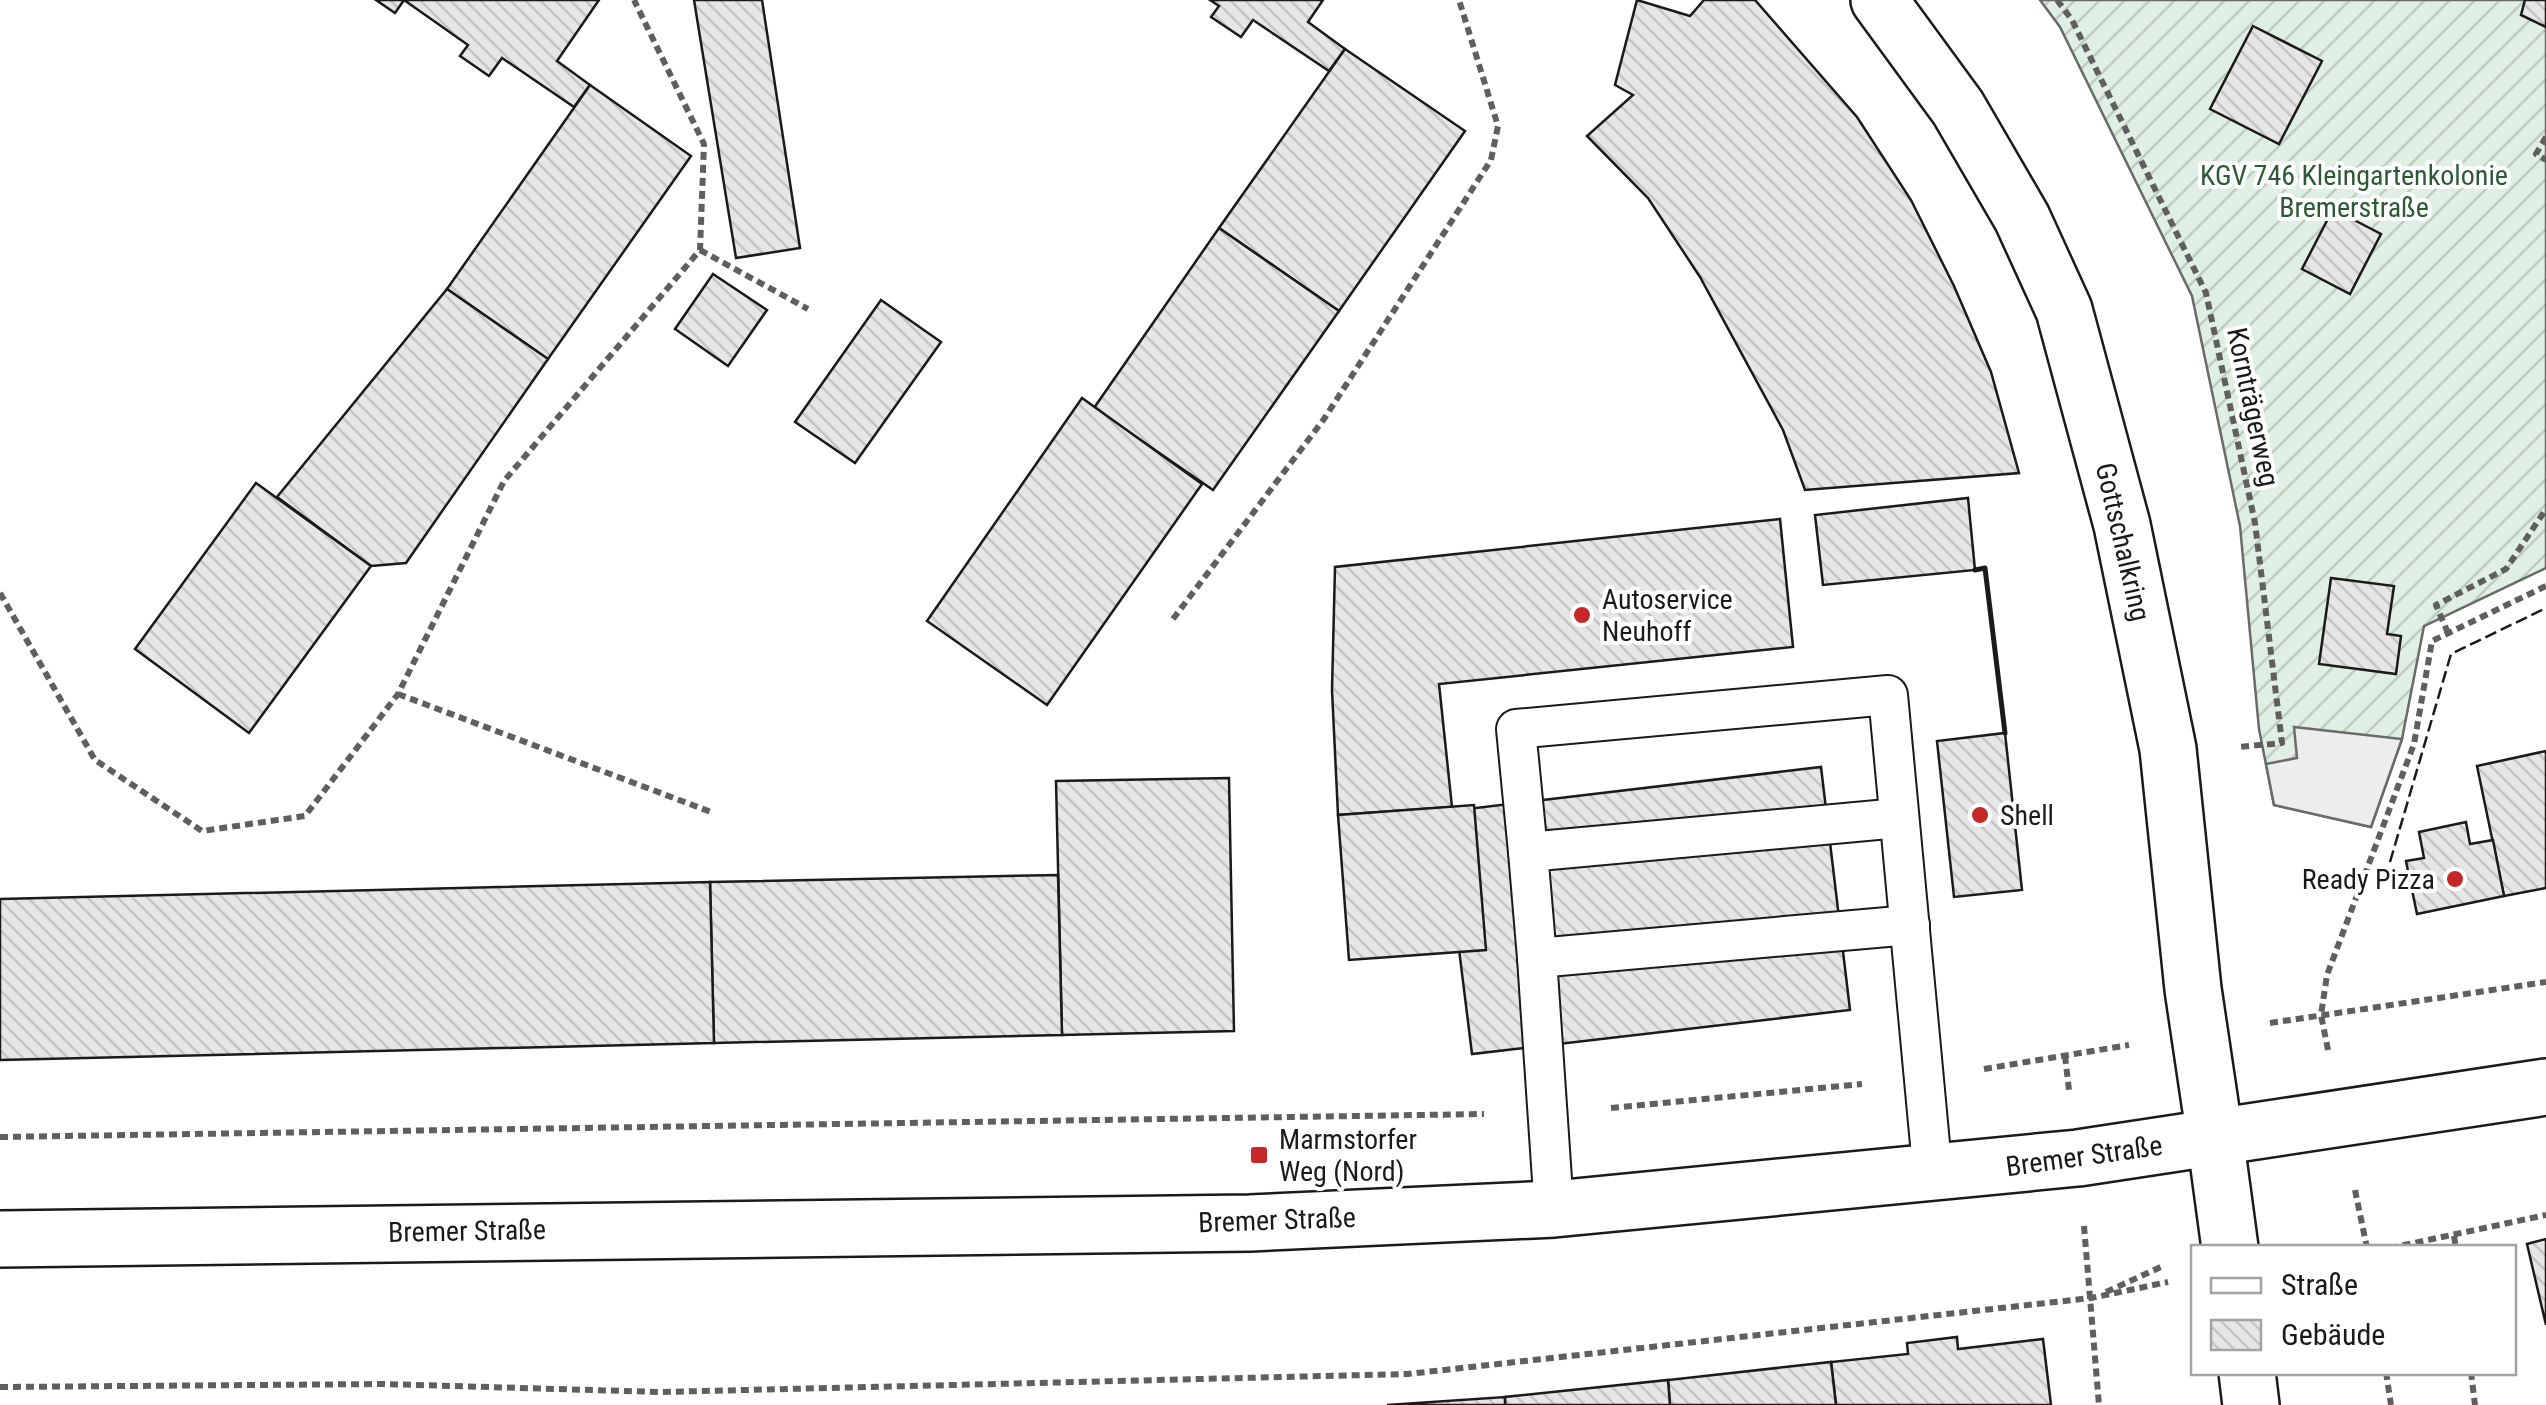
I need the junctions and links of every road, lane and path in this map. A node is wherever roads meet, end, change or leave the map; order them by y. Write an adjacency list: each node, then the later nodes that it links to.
1 (634, 0): 7 (path)
2 (1459, 0): 12 (path)
3 (1879, 0): 15 (main road, Gottschalkring)
4 (2057, 0): 15 (path, Kornträgerweg)
5 (2546, 137): 6 (path)
6 (2546, 160)
7 (700, 250): 8 (path); 14 (path)
8 (808, 310)
9 (2546, 510): 13 (path)
10 (2546, 586): 13 (path)
11 (0, 593): 14 (path)
12 (1173, 619)
13 (2448, 634): 22 (path)
14 (398, 694): 16 (path)
15 (2168, 750): 23 (main road, Gottschalkring)
16 (711, 812)
17 (1899, 818): 18 (lane); 18 (lane); 19 (lane)
18 (1528, 852): 20 (lane)
19 (1910, 925): 20 (lane); 24 (lane)
20 (1538, 958): 26 (lane)
21 (2546, 982): 22 (path)
22 (2321, 1016): 23 (path)
23 (2200, 1034): 24 (path); 27 (main road, Gottschalkring)
24 (1925, 1078): 26 (path); 29 (lane)
25 (2546, 1087): 27 (main road, Bremer Straße)
26 (1550, 1114): 28 (path); 30 (lane)
27 (2215, 1136): 29 (main road, Bremer Straße); 34 (main road, Gottschalkring)
28 (0, 1137)
29 (1933, 1176): 30 (main road, Bremer Straße)
30 (1554, 1208): 33 (main road, Bremer Straße)
31 (2546, 1215): 32 (path)
32 (2454, 1236): 35 (path); 36 (path)
33 (0, 1239)
34 (2230, 1245)
35 (2406, 1245)
36 (2456, 1245)
37 (2176, 1260): 39 (path)
38 (2176, 1280): 39 (path)
39 (2092, 1298): 43 (path); 44 (path)
40 (2247, 1375): 45 (main road)
41 (2386, 1375): 46 (path)
42 (2471, 1375): 47 (path)
43 (0, 1387)
44 (2099, 1405)
45 (2251, 1405)
46 (2391, 1405)
47 (2475, 1405)

